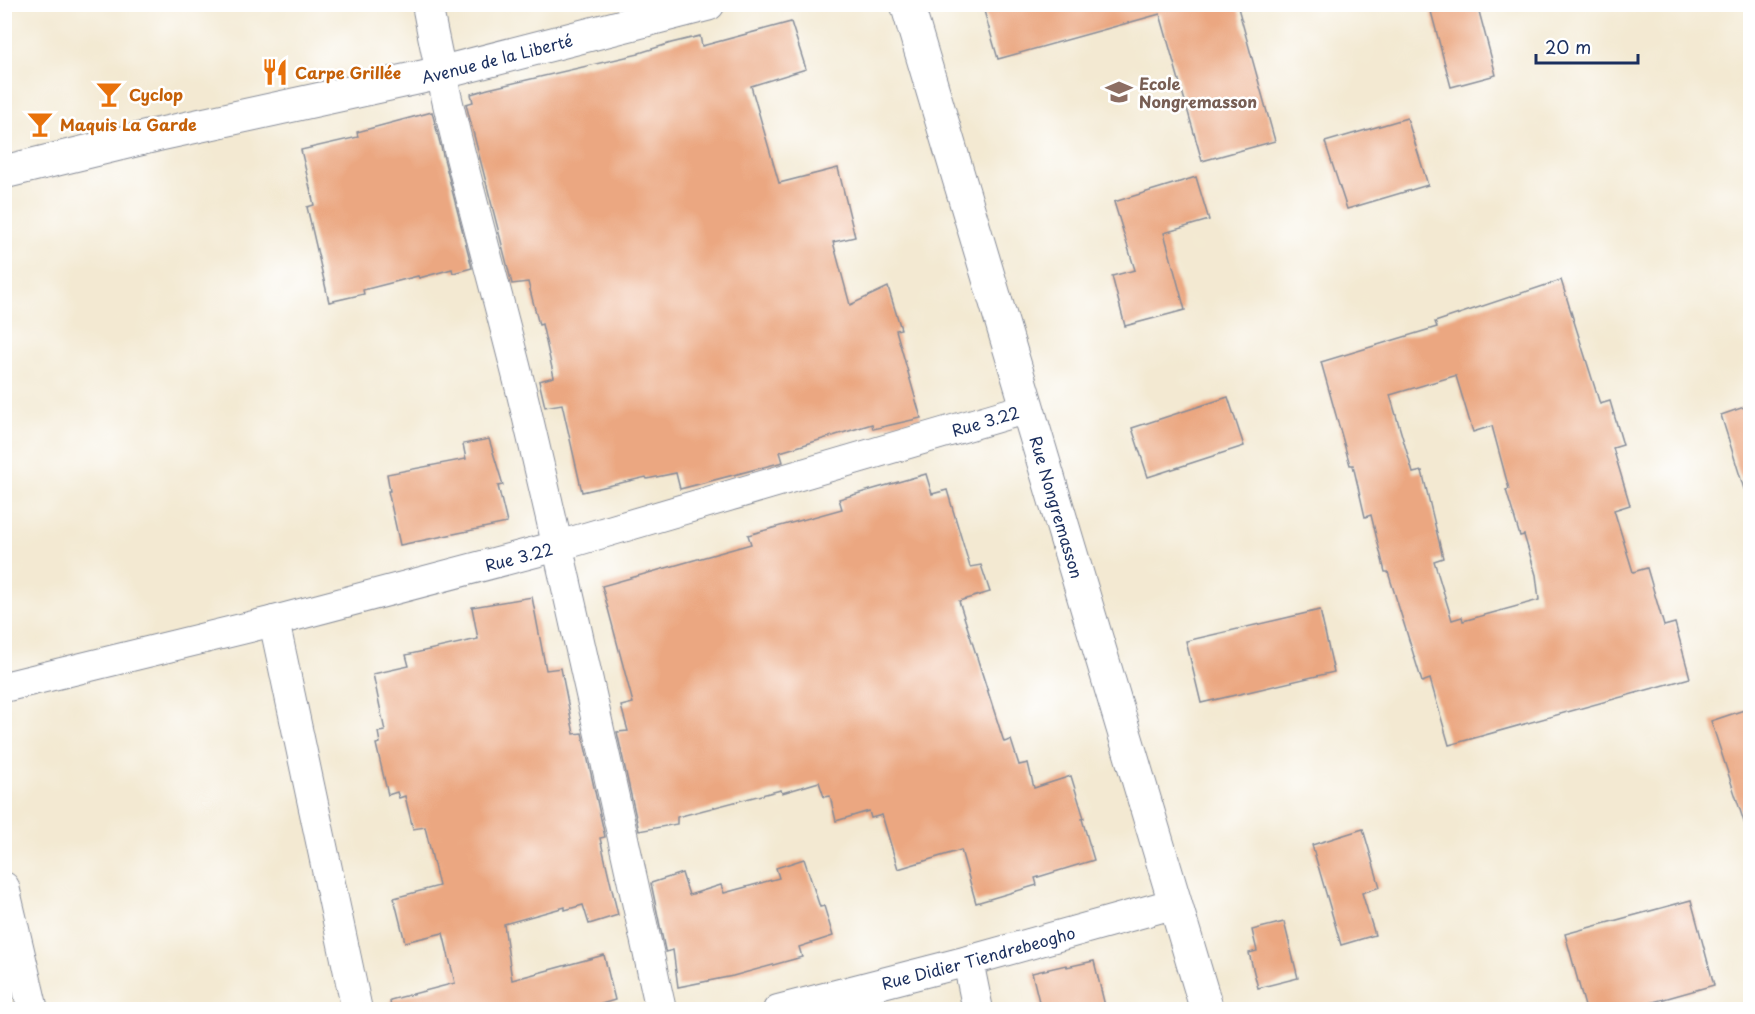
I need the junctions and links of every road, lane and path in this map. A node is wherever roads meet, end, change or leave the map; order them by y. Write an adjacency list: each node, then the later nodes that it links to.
1 (427, 4): 4 (street)
2 (708, 4): 4 (street, Avenue de la Liberté)
3 (907, 4): 6 (street, Rue Nongremasson)
4 (440, 72): 5 (street, Avenue de la Liberté); 7 (street)
5 (4, 172)
6 (1028, 408): 7 (street, Rue 3.22); 11 (street, Rue Nongremasson)
7 (558, 546): 8 (street, Rue 3.22); 15 (street)
8 (274, 621): 9 (street, Rue 3.22); 14 (street)
9 (4, 687)
10 (4, 887): 13 (street)
11 (1176, 903): 12 (street, Rue Didier Tiendrebeogho); 18 (street, Rue Nongremasson)
12 (968, 961): 16 (street, Rue Didier Tiendrebeogho); 17 (street)
13 (33, 1010)
14 (357, 1010)
15 (660, 1010)
16 (778, 1010)
17 (978, 1010)
18 (1208, 1010)

